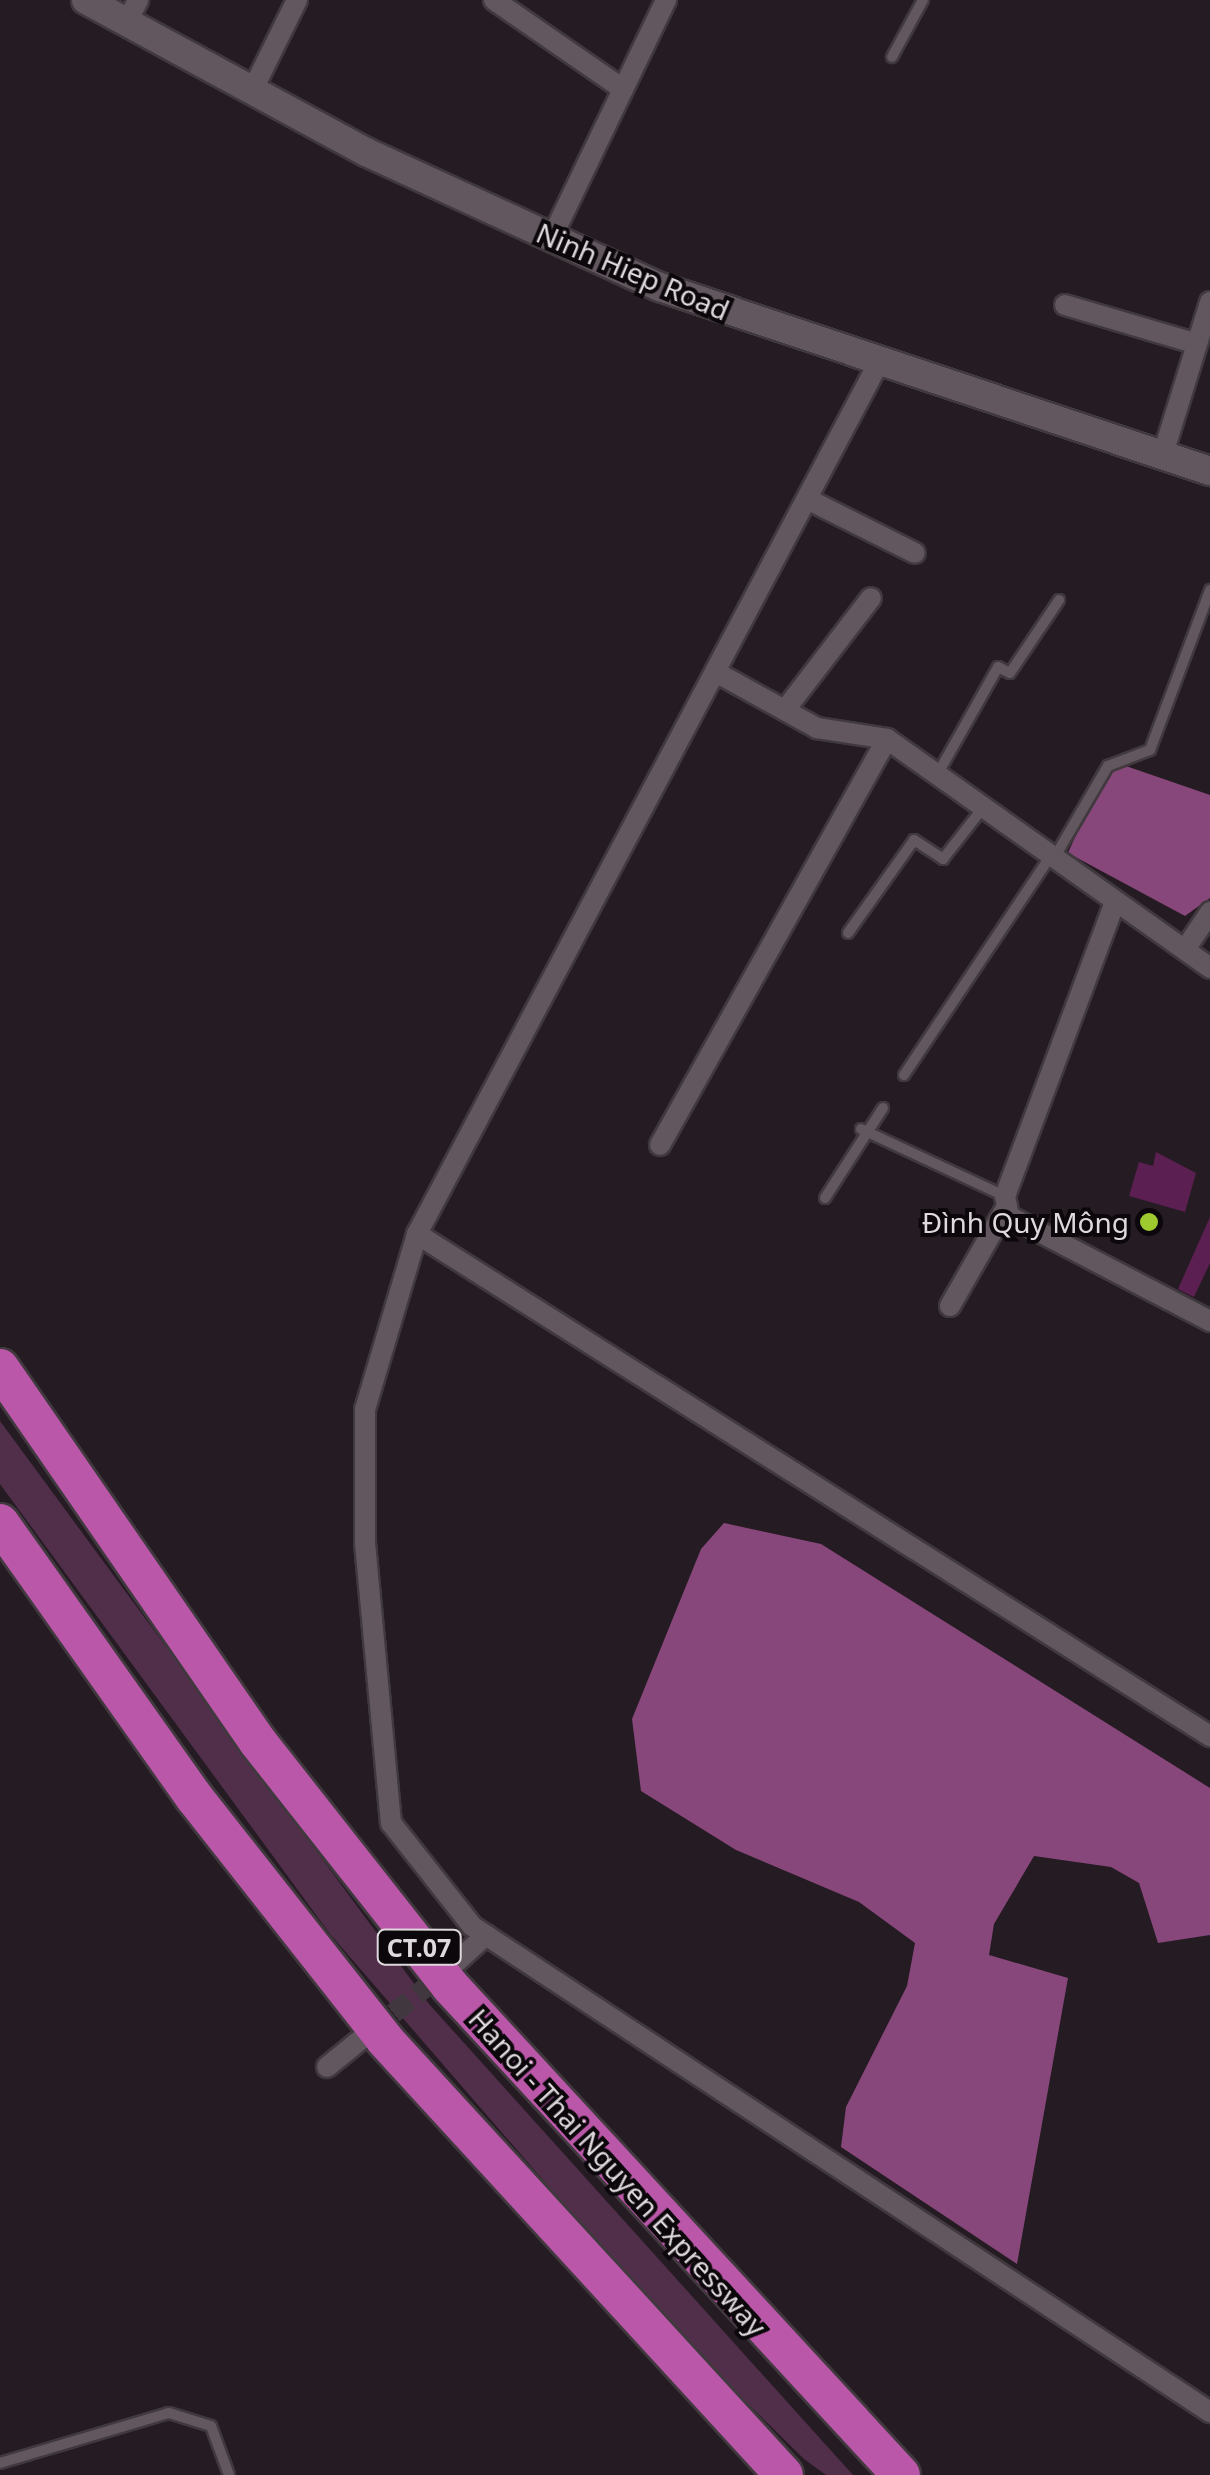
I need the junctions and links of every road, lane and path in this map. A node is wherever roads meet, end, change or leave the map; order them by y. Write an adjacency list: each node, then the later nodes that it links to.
1 (86, 0): 6 (main road, Ninh Hiep Road)
2 (297, 0): 9 (street)
3 (494, 0): 8 (street)
4 (666, 0): 8 (street)
5 (922, 0): 7 (lane)
6 (132, 11): 9 (main road, Ninh Hiep Road)
7 (892, 57)
8 (623, 89): 10 (street)
9 (252, 91): 10 (main road, Ninh Hiep Road)
10 (552, 237): 14 (main road, Ninh Hiep Road)
11 (1210, 302): 13 (street)
12 (1065, 305): 13 (street)
13 (1194, 343): 15 (street)
14 (878, 364): 15 (main road, Ninh Hiep Road); 17 (street)
15 (1162, 454): 16 (main road, Ninh Hiep Road)
16 (1210, 471)
17 (811, 500): 18 (street); 22 (street)
18 (916, 554)
19 (1210, 590): 27 (lane)
20 (871, 598): 23 (street)
21 (1059, 600): 25 (lane)
22 (720, 675): 23 (street); 39 (street)
23 (784, 710): 24 (street)
24 (887, 739): 25 (street); 36 (street)
25 (937, 776): 26 (street)
26 (982, 809): 27 (street); 30 (lane)
27 (1051, 859): 28 (street); 33 (lane)
28 (1115, 902): 31 (street); 38 (street)
29 (1210, 912): 31 (street)
30 (848, 934)
31 (1188, 946): 32 (street)
32 (1210, 968)
33 (904, 1075)
34 (883, 1108): 35 (lane)
35 (865, 1129): 37 (lane); 38 (lane)
36 (660, 1144)
37 (825, 1198)
38 (1006, 1201): 40 (street); 41 (street)
39 (417, 1234): 44 (street); 45 (street)
40 (950, 1306)
41 (1210, 1321)
42 (0, 1368): 53 (highway, Hanoi - Thai Nguyen Expressway / CT.07)
43 (0, 1523): 52 (highway, CT.07)
44 (1210, 1736)
45 (486, 1935): 46 (street); 49 (street)
46 (450, 1968)
47 (365, 2036): 48 (street)
48 (327, 2067)
49 (1210, 2412)
50 (0, 2463): 51 (lane)
51 (229, 2475)
52 (784, 2475)
53 (901, 2475)

